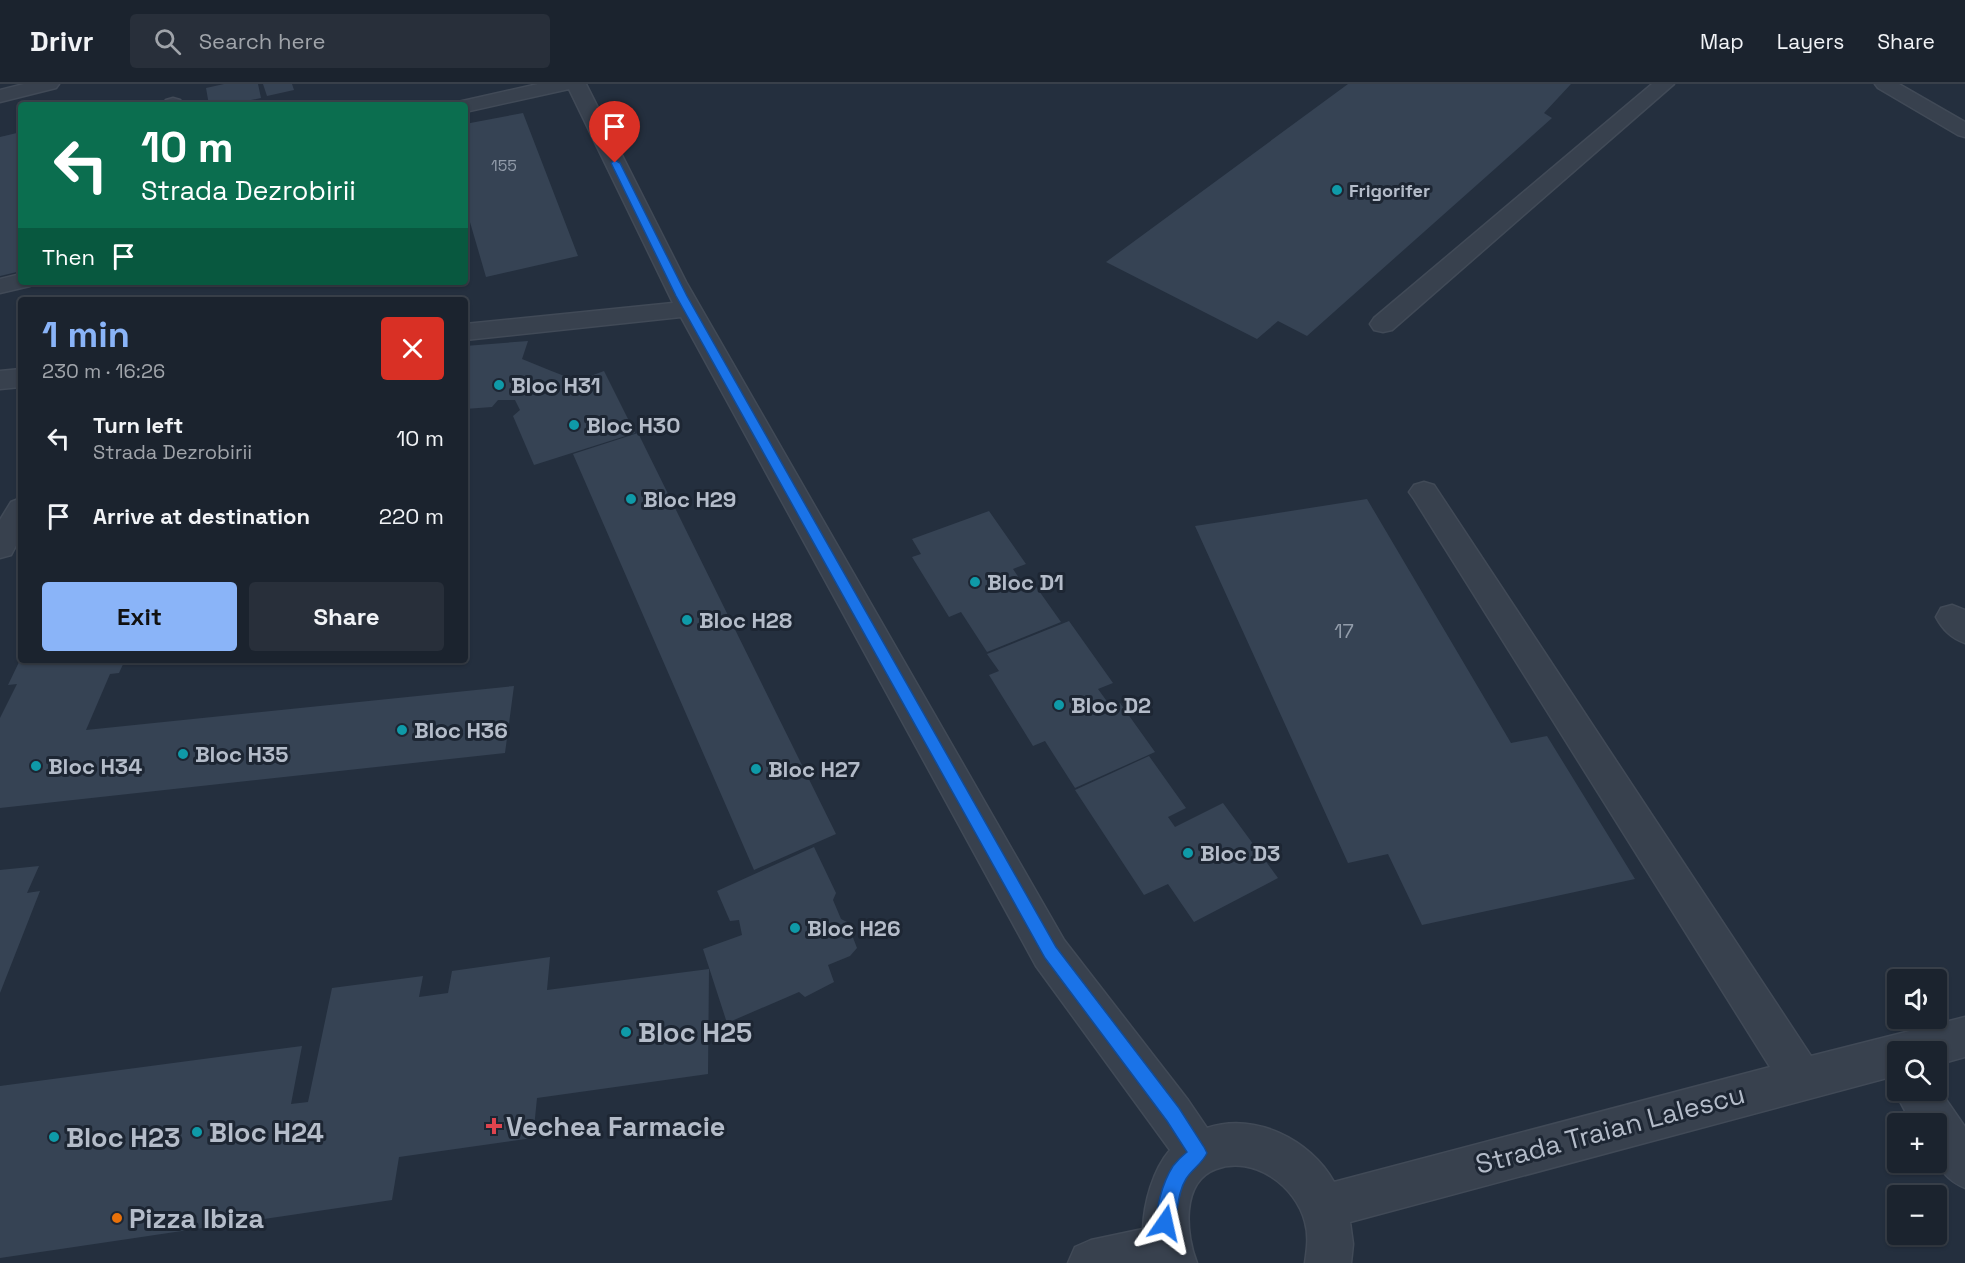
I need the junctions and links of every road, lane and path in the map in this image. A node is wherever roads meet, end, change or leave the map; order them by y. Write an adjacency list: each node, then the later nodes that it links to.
1 (49, 84): 6 (street)
2 (566, 84): 7 (street)
3 (576, 84): 11 (street)
4 (1664, 84): 12 (street)
5 (1885, 84): 8 (street)
6 (0, 96)
7 (468, 105)
8 (1965, 131)
9 (18, 282): 10 (street)
10 (0, 286)
11 (689, 309): 13 (street); 24 (street)
12 (1383, 324)
13 (468, 333)
14 (18, 378): 15 (street)
15 (0, 380)
16 (1424, 492): 22 (street)
17 (18, 514): 18 (street)
18 (0, 547)
19 (1965, 1036): 20 (street, Strada Traian Lalescu)
20 (1947, 1041)
21 (1887, 1059): 22 (street, Strada Traian Lalescu)
22 (1802, 1079): 26 (street, Strada Traian Lalescu)
23 (1922, 1101): 25 (street)
24 (1198, 1153): 26 (street); 27 (street)
25 (1965, 1166)
26 (1323, 1207): 29 (street)
27 (1172, 1255): 28 (street)
28 (1090, 1263)
29 (1328, 1263)

